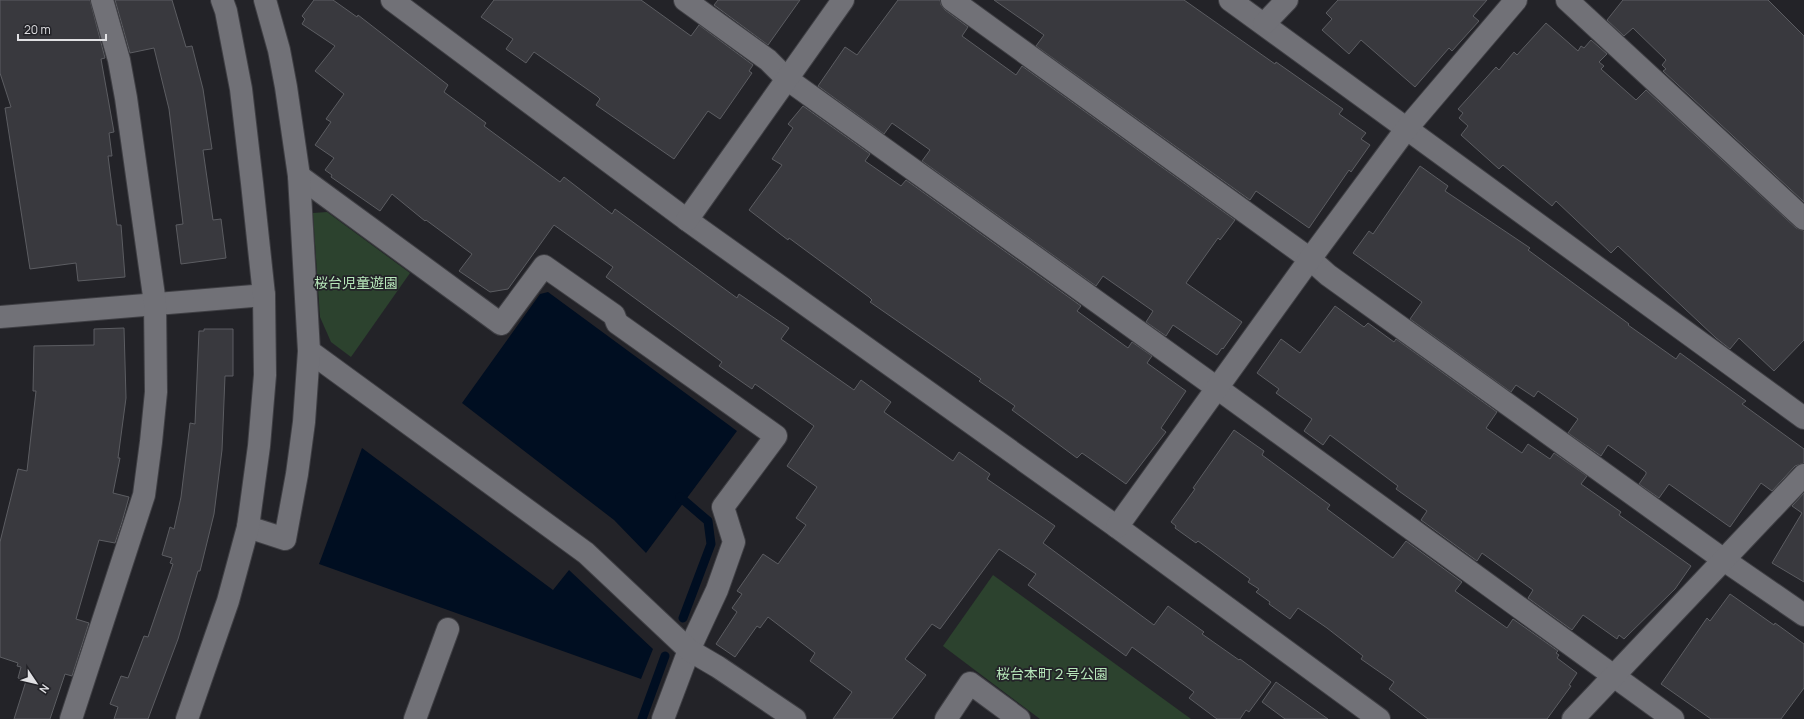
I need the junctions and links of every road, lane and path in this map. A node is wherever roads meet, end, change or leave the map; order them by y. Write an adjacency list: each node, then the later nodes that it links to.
1 (102, 0): 20 (street)
2 (222, 0): 19 (street)
3 (265, 0): 15 (street)
4 (392, 0): 17 (street)
5 (685, 0): 13 (street)
6 (843, 0): 13 (street)
7 (952, 0): 18 (street)
8 (1230, 0): 12 (street)
9 (1287, 0): 12 (street)
10 (1516, 0): 14 (street)
11 (1568, 0): 16 (street)
12 (1264, 24): 14 (street)
13 (787, 79): 17 (street); 23 (street)
14 (1407, 128): 18 (street); 24 (street)
15 (299, 176): 22 (street); 31 (street)
16 (1804, 219)
17 (687, 220): 27 (street)
18 (1310, 259): 23 (street); 28 (street)
19 (264, 295): 20 (street); 26 (street)
20 (155, 303): 21 (street); 33 (street)
21 (0, 317)
22 (309, 351): 26 (street); 31 (street)
23 (1217, 388): 27 (street); 32 (street)
24 (1804, 418)
25 (1804, 475): 28 (street)
26 (248, 527): 34 (street)
27 (1117, 527): 40 (street)
28 (1724, 560): 29 (street); 32 (street)
29 (1804, 615)
30 (448, 629): 35 (street)
31 (689, 650): 36 (street); 37 (street)
32 (1613, 676): 41 (street); 42 (street)
33 (71, 719)
34 (187, 719)
35 (416, 719)
36 (663, 719)
37 (795, 719)
38 (946, 719): 39 (street)
39 (1019, 719)
40 (1379, 719)
41 (1573, 719)
42 (1673, 719)

